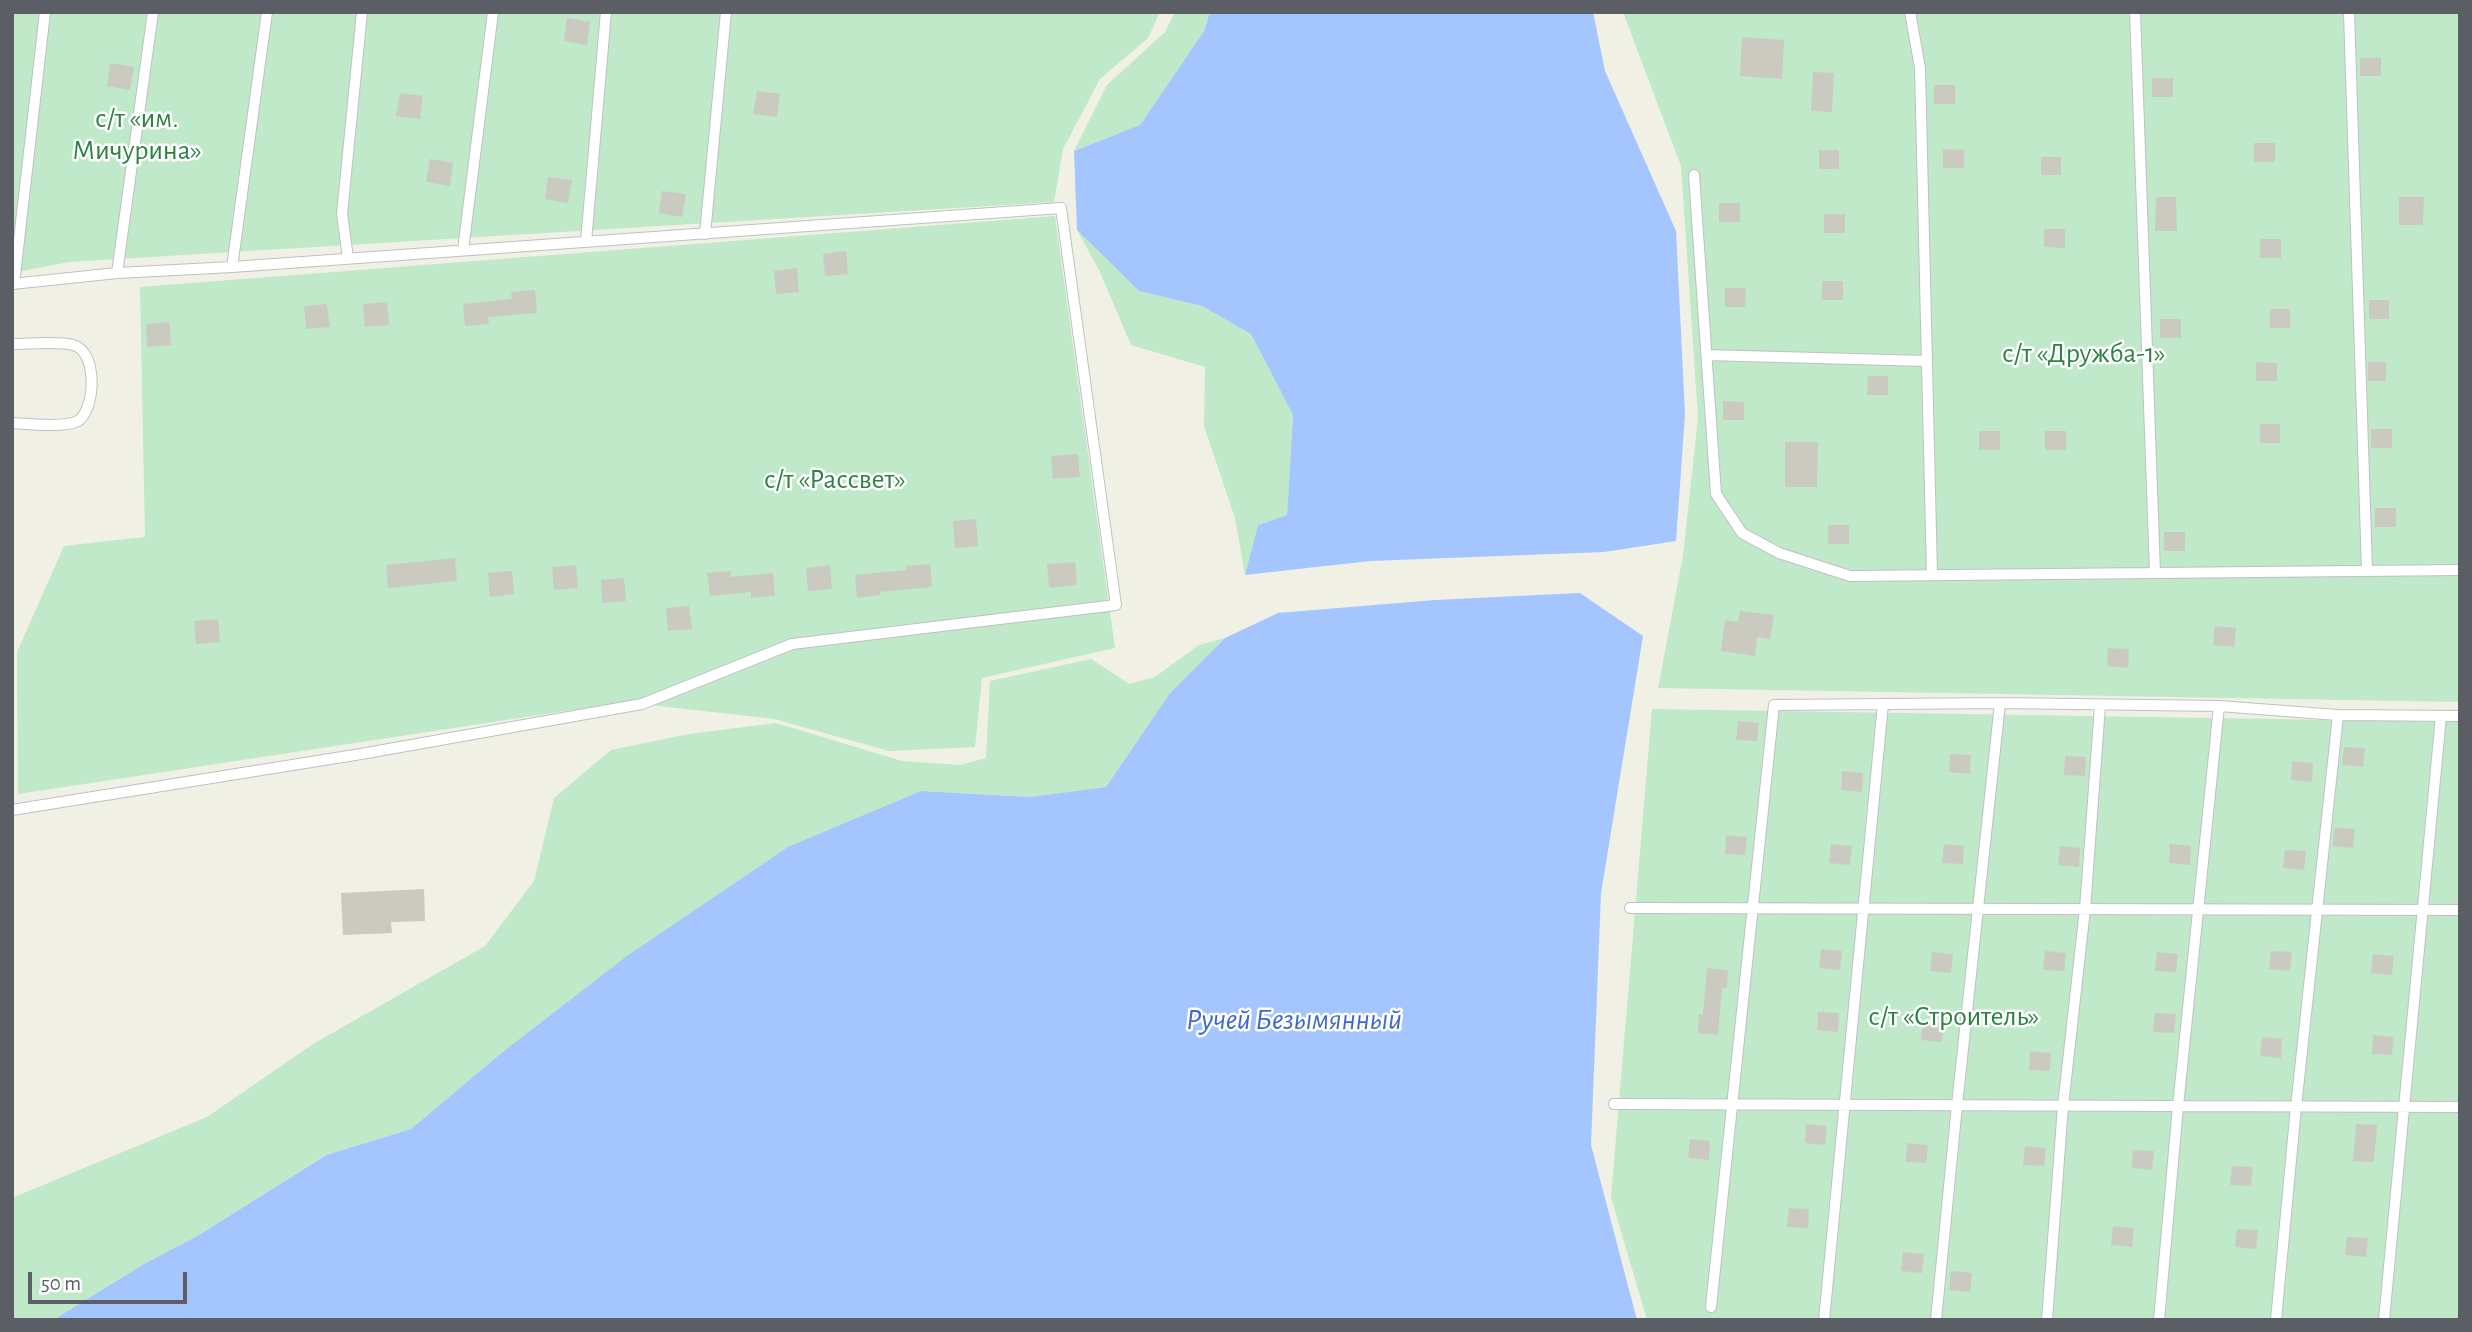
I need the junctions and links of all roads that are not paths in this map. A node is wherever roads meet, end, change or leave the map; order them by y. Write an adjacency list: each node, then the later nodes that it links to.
1 (45, 12): 18 (lane)
2 (153, 12): 17 (lane)
3 (267, 12): 16 (lane)
4 (362, 12): 15 (lane)
5 (493, 12): 14 (lane)
6 (606, 12): 13 (lane)
7 (726, 12): 12 (lane)
8 (1910, 12): 21 (lane)
9 (2135, 12): 25 (lane)
10 (2349, 12): 24 (lane)
11 (1694, 175): 20 (lane)
12 (705, 234): 13 (lane); 34 (lane)
13 (586, 242): 14 (lane)
14 (463, 250): 15 (lane)
15 (348, 258): 16 (lane)
16 (232, 267): 17 (lane)
17 (117, 273): 18 (lane)
18 (13, 284)
19 (12, 344): 22 (lane)
20 (1706, 355): 21 (lane); 26 (lane)
21 (1927, 361): 26 (lane)
22 (12, 423)
23 (2460, 569): 24 (lane)
24 (2367, 570): 25 (lane)
25 (2155, 573): 26 (lane)
26 (1932, 575)
27 (2000, 703): 28 (lane); 29 (lane); 38 (lane)
28 (1882, 704): 35 (lane); 36 (lane)
29 (2100, 706): 30 (lane); 39 (lane)
30 (2219, 706): 31 (lane); 40 (lane)
31 (2338, 715): 32 (lane); 41 (lane)
32 (2441, 716): 33 (lane); 42 (lane)
33 (2460, 716)
34 (12, 810)
35 (1753, 907): 36 (lane); 37 (lane); 45 (lane)
36 (1863, 907): 38 (lane); 46 (lane)
37 (1630, 908)
38 (1979, 908): 39 (lane); 47 (lane)
39 (2085, 909): 40 (lane); 48 (lane)
40 (2199, 909): 41 (lane); 49 (lane)
41 (2318, 910): 42 (lane); 50 (lane)
42 (2423, 910): 43 (lane); 51 (lane)
43 (2460, 910)
44 (1614, 1104): 45 (lane)
45 (1732, 1104): 46 (lane); 53 (lane)
46 (1845, 1105): 47 (lane); 54 (lane)
47 (1957, 1105): 48 (lane); 55 (lane)
48 (2063, 1105): 49 (lane); 56 (lane)
49 (2178, 1106): 50 (lane); 57 (lane)
50 (2296, 1107): 51 (lane); 58 (lane)
51 (2404, 1107): 52 (lane); 59 (lane)
52 (2460, 1107)
53 (1711, 1307)
54 (1824, 1320)
55 (1936, 1320)
56 (2047, 1320)
57 (2159, 1320)
58 (2276, 1320)
59 (2384, 1320)

